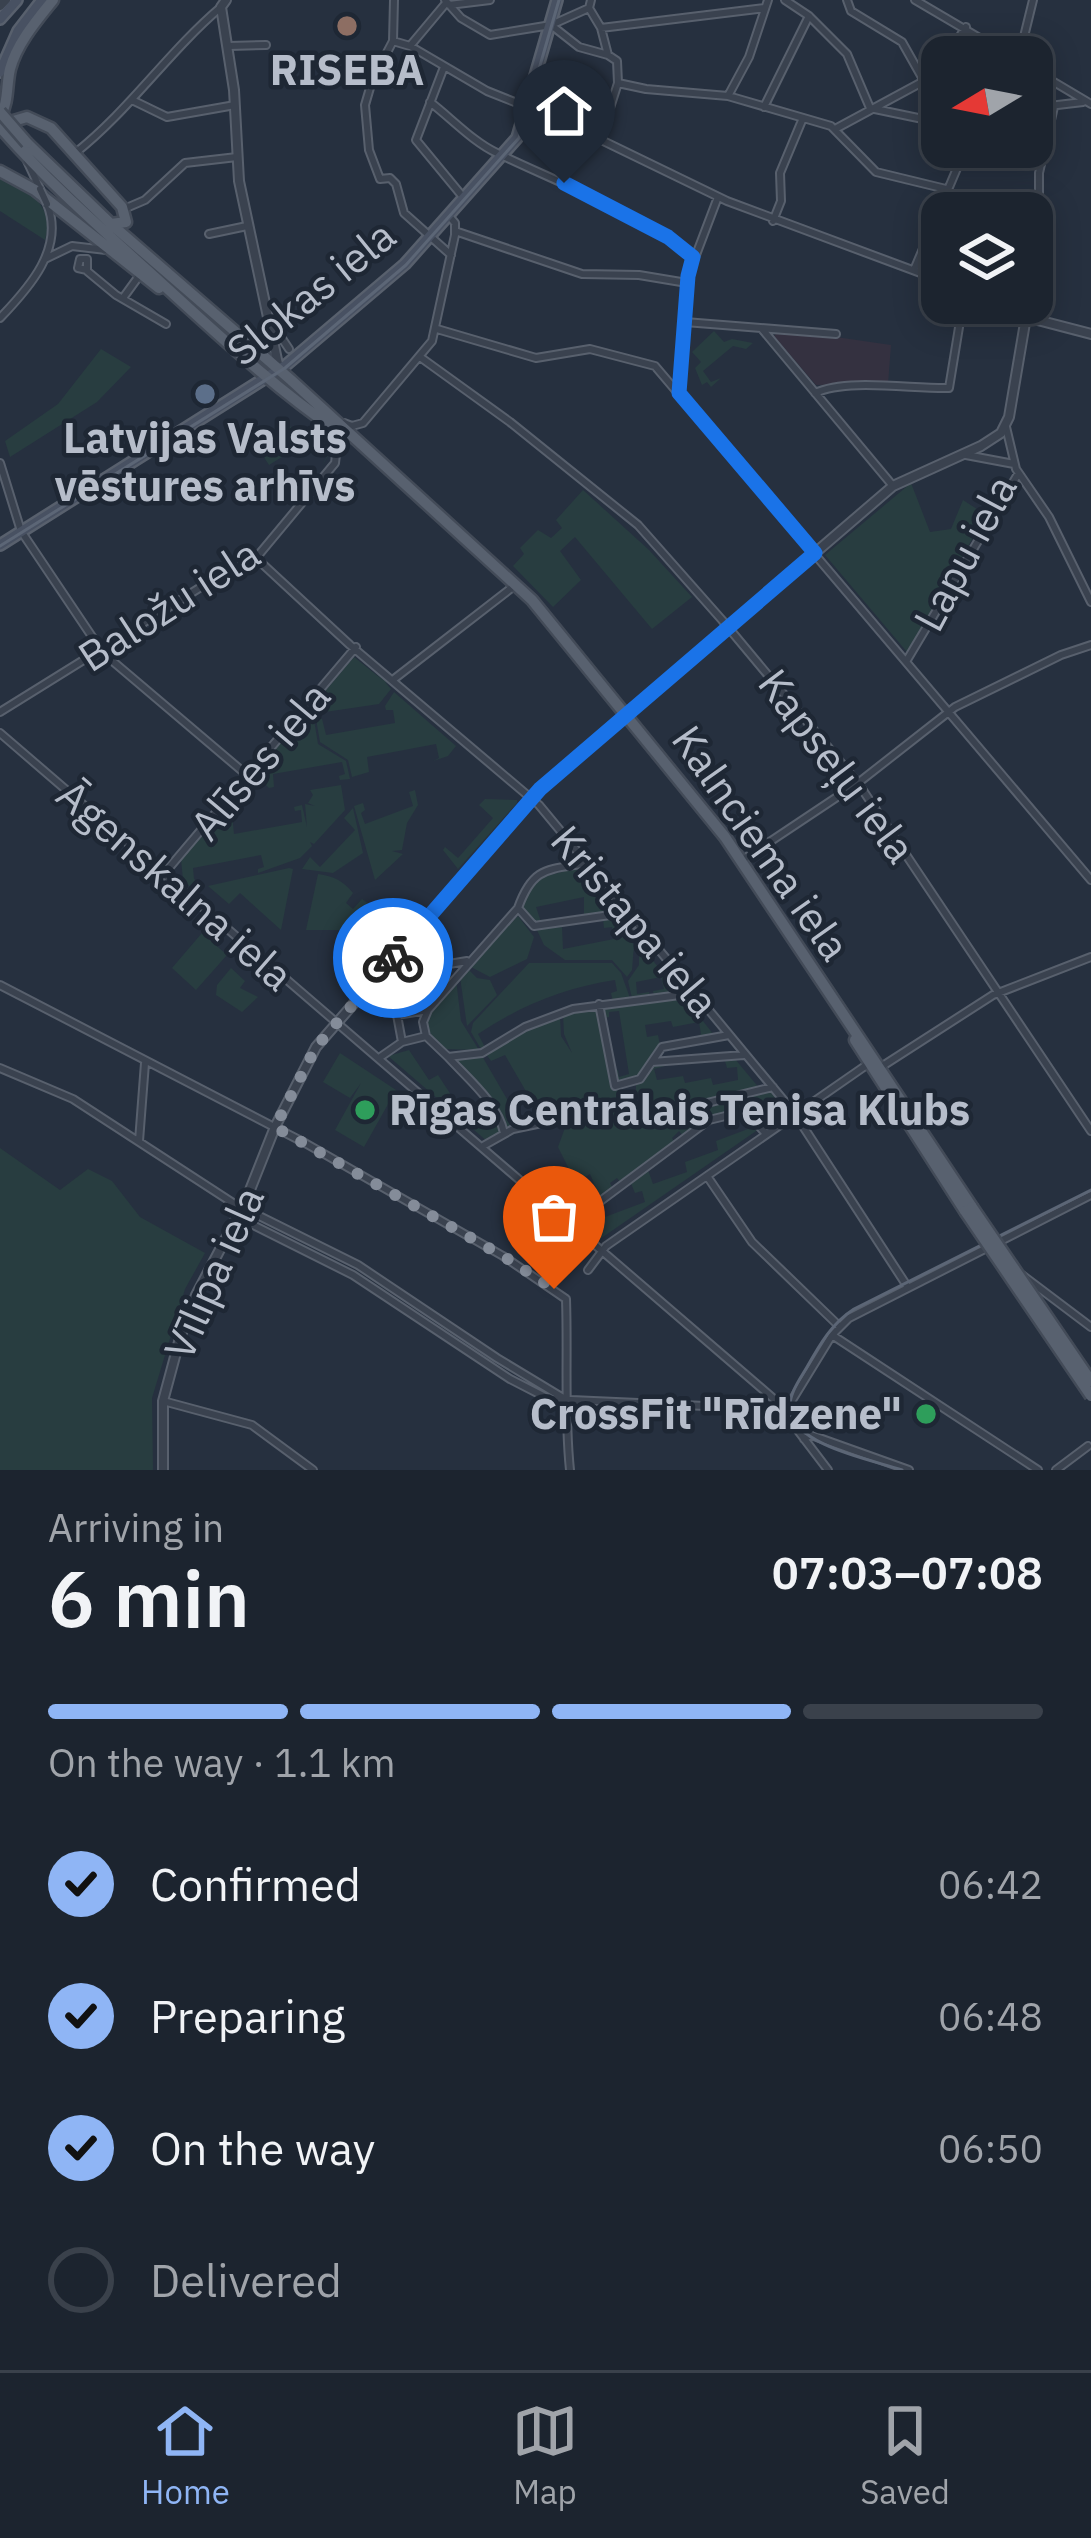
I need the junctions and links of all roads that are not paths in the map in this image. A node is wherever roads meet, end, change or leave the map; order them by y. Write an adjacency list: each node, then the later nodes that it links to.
1 (17, 0): 16 (main road)
2 (42, 0): 29 (main road)
3 (53, 0): 45 (main road)
4 (394, 0): 23 (street)
5 (490, 0): 12 (street)
6 (557, 0): 17 (main road, Slokas iela)
7 (785, 0): 15 (street)
8 (847, 0): 30 (street)
9 (915, 0): 18 (street)
10 (1033, 0): 22 (street)
11 (224, 3): 25 (street); 35 (street)
12 (447, 3): 17 (street); 26 (street)
13 (590, 4): 17 (street); 19 (street)
14 (767, 4): 19 (street); 34 (street)
15 (809, 16): 40 (street); 42 (street)
16 (0, 19)
17 (550, 25): 27 (street); 41 (main road, Slokas iela)
18 (966, 27): 20 (street); 21 (street)
19 (602, 28): 27 (street)
20 (960, 36)
21 (981, 36)
22 (1022, 36)
23 (393, 41): 26 (street); 66 (street)
24 (266, 45): 25 (street)
25 (229, 46): 38 (street)
26 (410, 46): 28 (street)
27 (608, 56): 33 (street)
28 (444, 67): 36 (street); 41 (street)
29 (0, 72)
30 (921, 76)
31 (921, 82): 42 (street)
32 (1053, 82): 37 (street)
33 (618, 83): 34 (street); 47 (street)
34 (728, 96): 40 (street)
35 (132, 100): 38 (street); 49 (street)
36 (430, 102): 50 (street); 58 (street)
37 (1087, 103): 39 (street)
38 (235, 105): 51 (street)
39 (1054, 106): 56 (street)
40 (764, 107): 43 (street)
41 (528, 108): 47 (street); 50 (main road, Slokas iela)
42 (870, 108): 44 (street); 46 (street)
43 (802, 118): 46 (street); 61 (street)
44 (921, 119)
45 (0, 120): 48 (main road, bridge); 49 (main road)
46 (837, 128): 54 (street)
47 (600, 139): 57 (street)
48 (23, 149): 62 (main road); 70 (street, bridge); 77 (main road)
49 (74, 154): 59 (main road)
50 (503, 155): 58 (main road, Slokas iela); 69 (street)
51 (237, 157): 59 (street); 63 (street)
52 (956, 168): 54 (street)
53 (0, 171): 67 (main road)
54 (946, 189): 55 (street); 72 (street)
55 (950, 192)
56 (1038, 192)
57 (718, 196): 61 (street); 69 (street)
58 (464, 199): 60 (main road, Slokas iela)
59 (124, 209): 62 (main road)
60 (449, 216): 64 (street); 66 (main road, Slokas iela)
61 (773, 220): 72 (street)
62 (110, 224): 93 (main road)
63 (247, 226): 65 (street); 78 (street)
64 (455, 231): 68 (street); 75 (street)
65 (209, 234)
66 (430, 237): 68 (street); 93 (main road, Slokas iela)
67 (109, 251): 70 (street); 74 (main road)
68 (451, 255): 85 (street)
69 (693, 257): 75 (street)
70 (43, 262): 79 (street)
71 (86, 270): 76 (street)
72 (914, 270): 73 (street)
73 (921, 273)
74 (139, 276): 76 (street); 77 (main road)
75 (687, 283): 80 (street)
76 (123, 298): 81 (street)
77 (178, 299): 93 (main road)
78 (268, 317): 89 (street); 93 (street)
79 (0, 318)
80 (685, 322): 86 (street); 91 (street)
81 (166, 324)
82 (960, 324): 95 (street)
83 (1025, 324): 98 (street, Lapu iela)
84 (1053, 324): 88 (street)
85 (436, 329): 90 (street); 92 (street)
86 (762, 329): 87 (street); 95 (street)
87 (836, 334)
88 (1091, 334)
89 (289, 349)
90 (420, 357): 97 (street); 111 (street, Kapseļu iela)
91 (680, 370): 92 (street); 94 (street)
92 (661, 372): 94 (street)
93 (273, 373): 96 (main road, Kalnciema iela); 97 (main road, Kalnciema iela); 105 (main road, Slokas iela)
94 (679, 393): 107 (street)
95 (815, 393): 104 (street)
96 (317, 418): 99 (main road, Kalnciema iela); 108 (street, Baložu iela)
97 (334, 421): 99 (main road, Kalnciema iela)
98 (1006, 427): 100 (street, Vīlipa iela); 102 (street, Lapu iela)
99 (361, 448): 109 (main road, Kalnciema iela)
100 (962, 454): 102 (street); 104 (street, Vīlipa iela)
101 (0, 463): 105 (street)
102 (1014, 464): 103 (street, Lapu iela)
103 (1018, 474): 110 (street); 115 (street, Lapu iela)
104 (893, 486): 107 (street, Vīlipa iela)
105 (21, 531): 106 (main road, Slokas iela); 114 (street)
106 (0, 544)
107 (815, 553): 111 (street, Vīlipa iela); 115 (street)
108 (256, 558): 113 (street, Kristapa iela); 114 (street, Baložu iela)
109 (518, 584): 116 (street, Alīses iela); 119 (main road, Kalnciema iela)
110 (1091, 602)
111 (728, 627): 119 (street, Vīlipa iela); 122 (street, Kapseļu iela)
112 (1091, 645): 117 (street)
113 (356, 647): 116 (street, Kristapa iela); 121 (street, Alīses iela)
114 (100, 650): 118 (street, Baložu iela); 121 (street)
115 (907, 660): 117 (street)
116 (394, 679): 123 (street, Kristapa iela)
117 (950, 711): 122 (street); 127 (street)
118 (0, 712)
119 (626, 714): 123 (street, Vīlipa iela); 124 (main road, Kalnciema iela)
120 (0, 733): 126 (street, Āgenskalna iela)
121 (248, 776): 126 (street, Alīses iela)
122 (858, 783): 124 (street); 135 (street, Kapseļu iela)
123 (532, 799): 125 (street, Kristapa iela); 138 (street, Vīlipa iela)
124 (741, 861): 147 (main road, Kalnciema iela)
125 (587, 863): 128 (street); 129 (street, Kristapa iela)
126 (163, 875): 138 (street, Āgenskalna iela)
127 (1091, 880)
128 (518, 908): 129 (street); 131 (street)
129 (621, 912): 134 (street, Kristapa iela)
130 (1091, 957): 135 (street)
131 (470, 960): 133 (street); 133 (street)
132 (0, 985): 146 (street)
133 (442, 991): 137 (street)
134 (694, 993): 136 (street); 139 (street, Kristapa iela)
135 (998, 993): 147 (street); 152 (street, Kapseļu iela)
136 (599, 1004): 143 (street); 145 (street)
137 (428, 1010): 140 (street); 141 (street)
138 (334, 1023): 144 (street, Āgenskalna iela); 151 (street, Vīlipa iela)
139 (729, 1035): 142 (street, Kristapa iela); 145 (street)
140 (426, 1036): 141 (street); 143 (street)
141 (402, 1042): 144 (street)
142 (746, 1054): 145 (street); 149 (street, Kristapa iela)
143 (448, 1057): 153 (street)
144 (379, 1058): 156 (street, Āgenskalna iela)
145 (652, 1062)
146 (145, 1063): 151 (street); 155 (street)
147 (874, 1066): 150 (street); 160 (main road, Kalnciema iela)
148 (0, 1068): 155 (street)
149 (773, 1088): 150 (street, Kristapa iela); 153 (street)
150 (795, 1114): 154 (street); 167 (street, Kristapa iela)
151 (275, 1127): 159 (street, Vīlipa iela); 175 (street)
152 (1091, 1131)
153 (504, 1133): 156 (street)
154 (766, 1134): 157 (street); 161 (street)
155 (140, 1141): 159 (street)
156 (483, 1147): 161 (street, Āgenskalna iela)
157 (706, 1176): 163 (street); 168 (street)
158 (1091, 1195): 162 (street)
159 (242, 1208): 164 (street); 166 (street); 176 (street, Vīlipa iela)
160 (969, 1209): 173 (main road, bridge); 174 (main road, bridge)
161 (571, 1223): 163 (street, Āgenskalna iela)
162 (997, 1241): 167 (street); 169 (street)
163 (602, 1250): 165 (street); 177 (street, Āgenskalna iela)
164 (358, 1265): 166 (street); 171 (street)
165 (588, 1270)
166 (353, 1275): 172 (street)
167 (907, 1286): 168 (street)
168 (838, 1326): 170 (street)
169 (1091, 1328)
170 (832, 1335): 177 (street); 185 (street)
171 (515, 1370): 172 (street); 175 (street)
172 (510, 1379): 175 (street)
173 (1091, 1381)
174 (1091, 1396)
175 (565, 1399): 177 (street); 182 (street)
176 (163, 1401): 180 (street, Vīlipa iela); 181 (street)
177 (783, 1415): 178 (street, Āgenskalna iela)
178 (804, 1439): 183 (street, Āgenskalna iela); 184 (street)
179 (1088, 1446): 186 (street)
180 (163, 1470)
181 (313, 1470)
182 (570, 1470)
183 (828, 1470)
184 (909, 1470)
185 (1038, 1470)
186 (1057, 1470)

